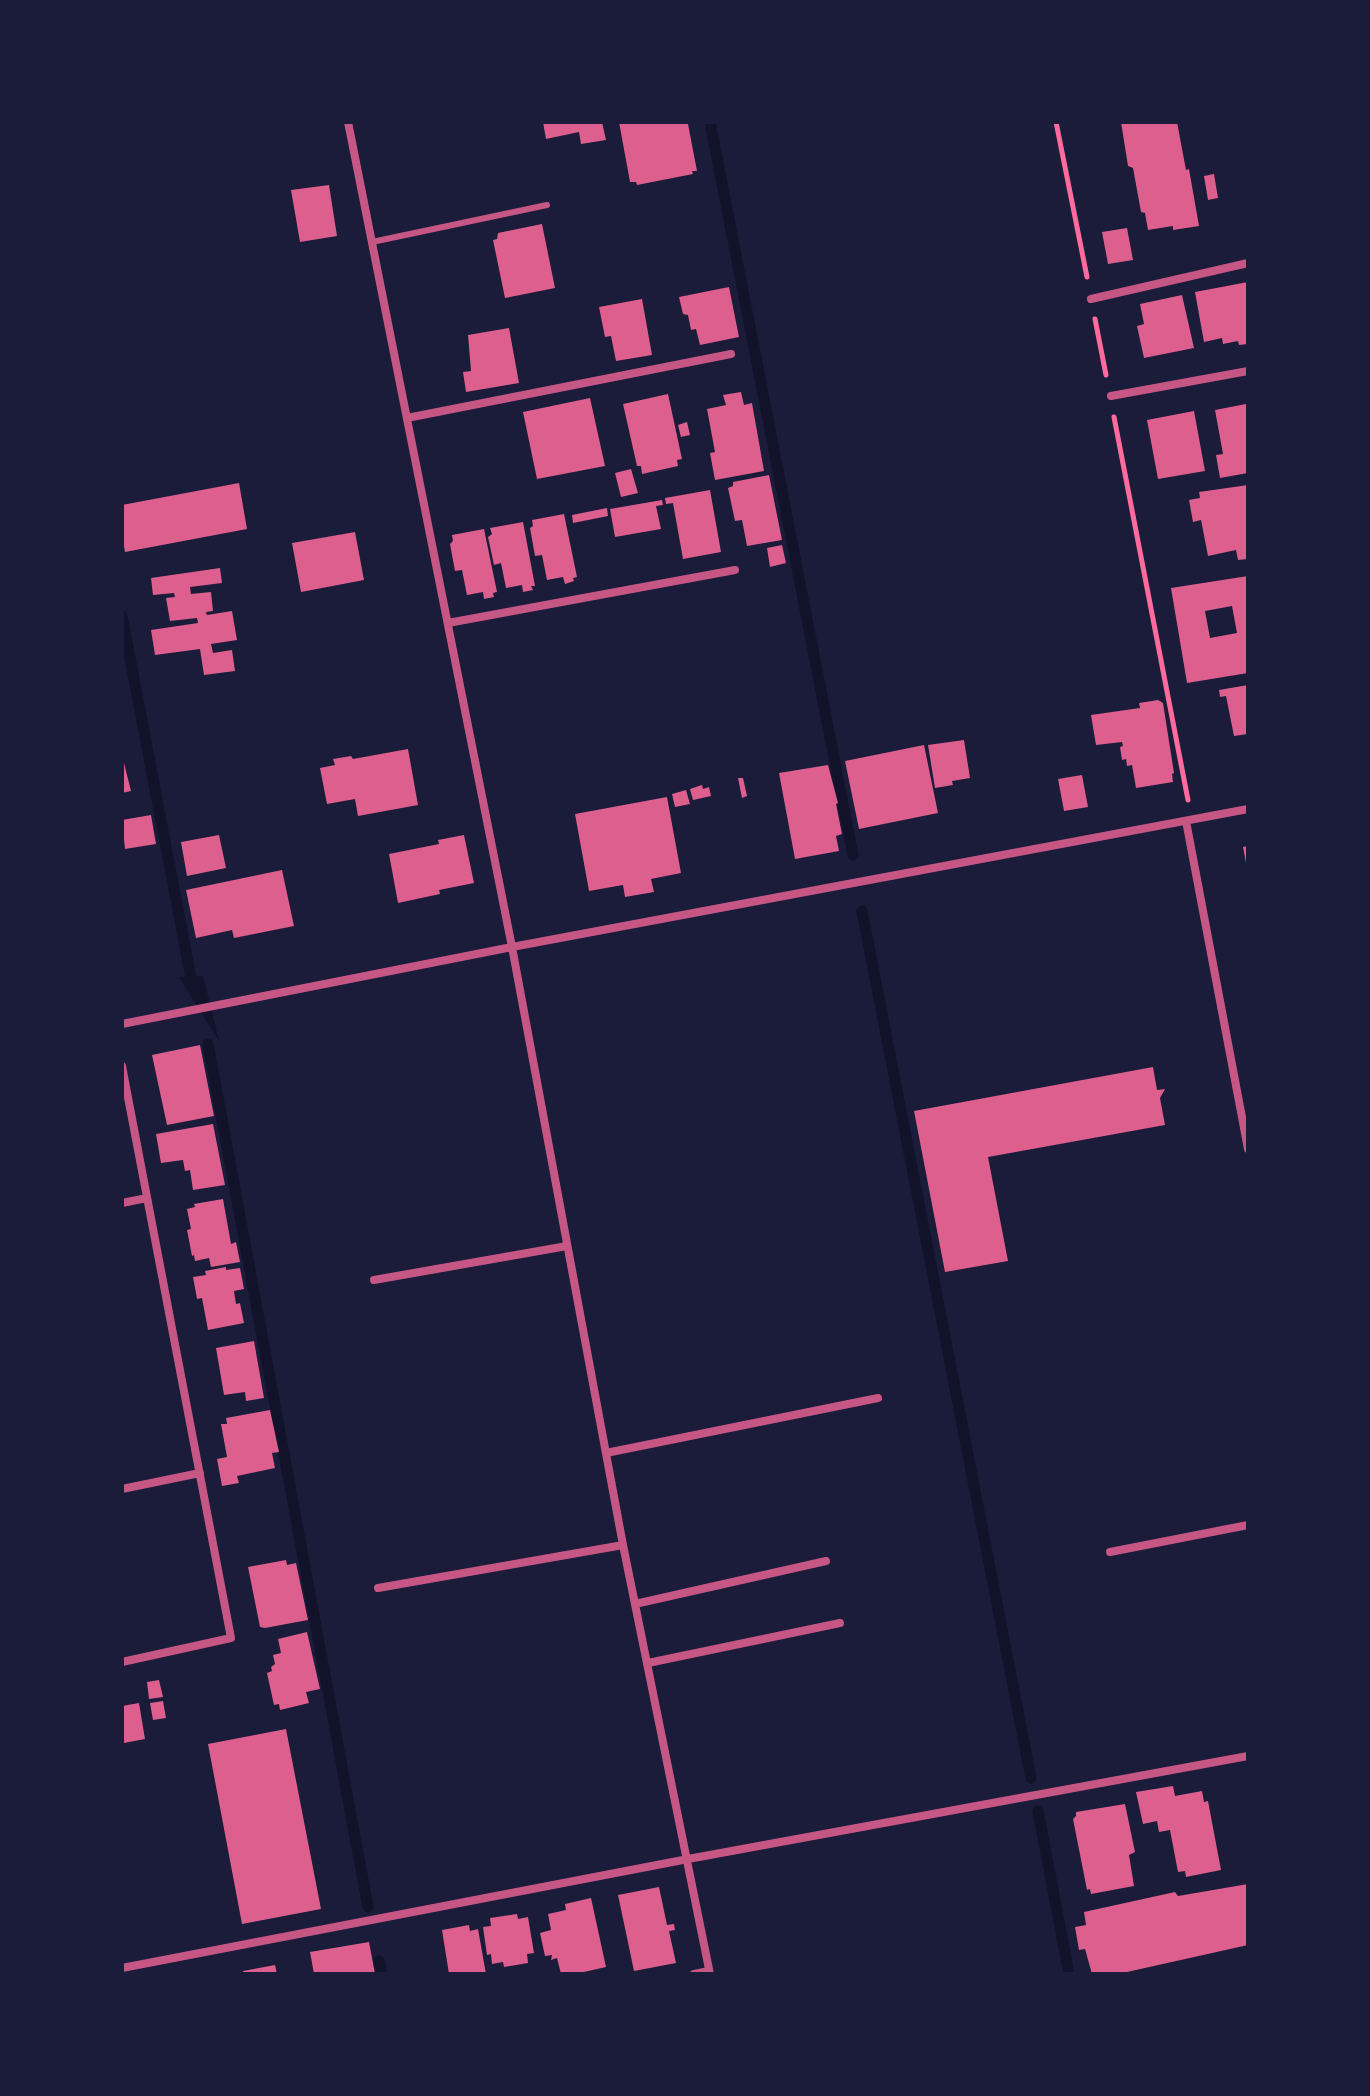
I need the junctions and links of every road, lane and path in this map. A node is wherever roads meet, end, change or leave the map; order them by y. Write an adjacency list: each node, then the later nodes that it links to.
1 (348, 122): 4 (street)
2 (1056, 122): 6 (path)
3 (547, 205): 4 (lane)
4 (372, 242): 10 (street)
5 (1248, 263): 6 (street)
6 (1091, 299): 9 (path)
7 (731, 354): 10 (street)
8 (1248, 371): 9 (street)
9 (1111, 396): 14 (path)
10 (407, 418): 12 (street)
11 (735, 570): 12 (street)
12 (448, 623): 15 (street)
13 (1248, 809): 14 (street)
14 (1189, 821): 15 (street); 18 (street)
15 (512, 947): 16 (street); 21 (street)
16 (122, 1024)
17 (122, 1066): 19 (street)
18 (1248, 1149)
19 (147, 1198): 20 (street); 25 (street)
20 (122, 1203)
21 (567, 1246): 22 (street); 24 (street)
22 (374, 1280)
23 (878, 1398): 24 (street)
24 (606, 1453): 28 (street)
25 (200, 1473): 26 (street); 34 (street)
26 (122, 1489)
27 (1248, 1525): 29 (street)
28 (623, 1545): 31 (street); 32 (street)
29 (1110, 1552)
30 (826, 1561): 32 (street)
31 (378, 1588)
32 (635, 1604): 35 (street)
33 (840, 1623): 35 (street)
34 (122, 1662)
35 (648, 1663): 37 (street)
36 (1248, 1756): 37 (street)
37 (688, 1859): 38 (street); 39 (street)
38 (122, 1968)
39 (710, 1972): 40 (street)
40 (694, 1974)

